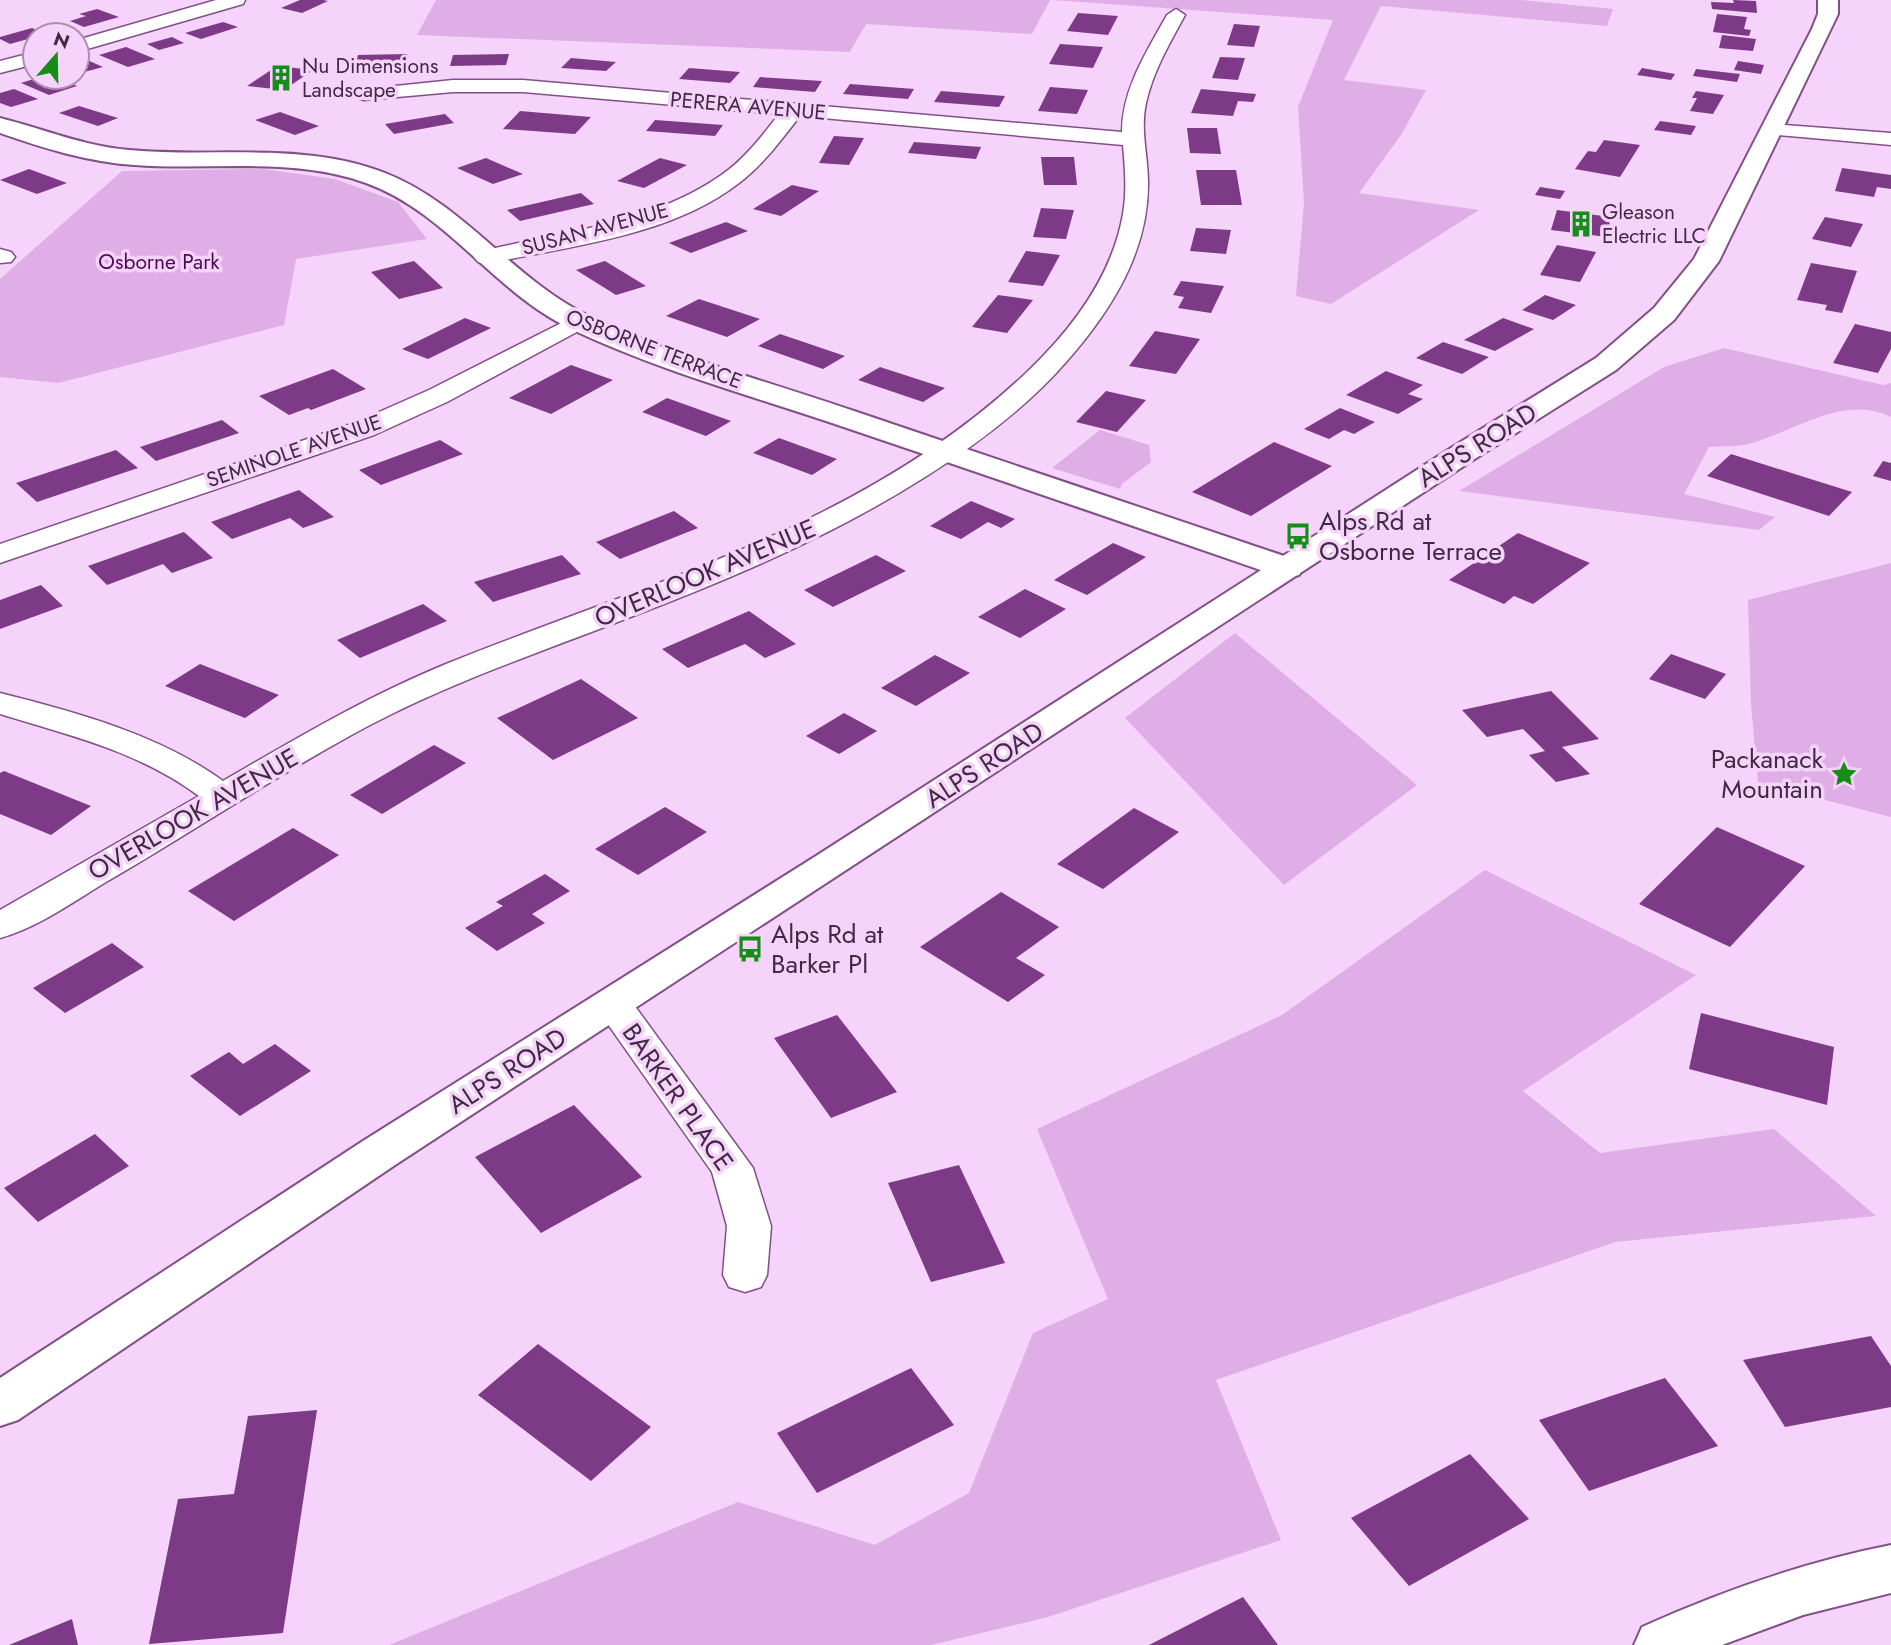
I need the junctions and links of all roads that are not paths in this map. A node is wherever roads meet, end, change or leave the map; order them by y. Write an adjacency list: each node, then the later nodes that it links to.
1 (236, 0): 4 (street)
2 (1828, 0): 10 (main road, ALPS ROAD)
3 (1176, 15): 11 (street, OVERLOOK AVENUE)
4 (91, 42)
5 (21, 62): 6 (street)
6 (0, 68)
7 (365, 94): 8 (street, PERERA AVENUE)
8 (794, 110): 11 (street, PERERA AVENUE); 13 (street, SUSAN AVENUE)
9 (0, 125): 13 (main road, OSBORNE TERRACE)
10 (1773, 130): 12 (street); 17 (main road, ALPS ROAD)
11 (1132, 139): 15 (street, OVERLOOK AVENUE)
12 (1891, 139)
13 (486, 257): 14 (main road, OSBORNE TERRACE)
14 (577, 322): 15 (main road, OSBORNE TERRACE); 16 (street, SEMINOLE AVENUE)
15 (943, 452): 17 (main road, OSBORNE TERRACE); 19 (street, OVERLOOK AVENUE)
16 (2, 550)
17 (1287, 568): 21 (main road, ALPS ROAD)
18 (0, 703): 19 (street)
19 (222, 797): 20 (street, OVERLOOK AVENUE)
20 (0, 926)
21 (612, 1003): 22 (street, BARKER PLACE); 23 (main road, ALPS ROAD)
22 (744, 1275)
23 (0, 1405)
24 (1891, 1569): 25 (main road)
25 (1662, 1645)

